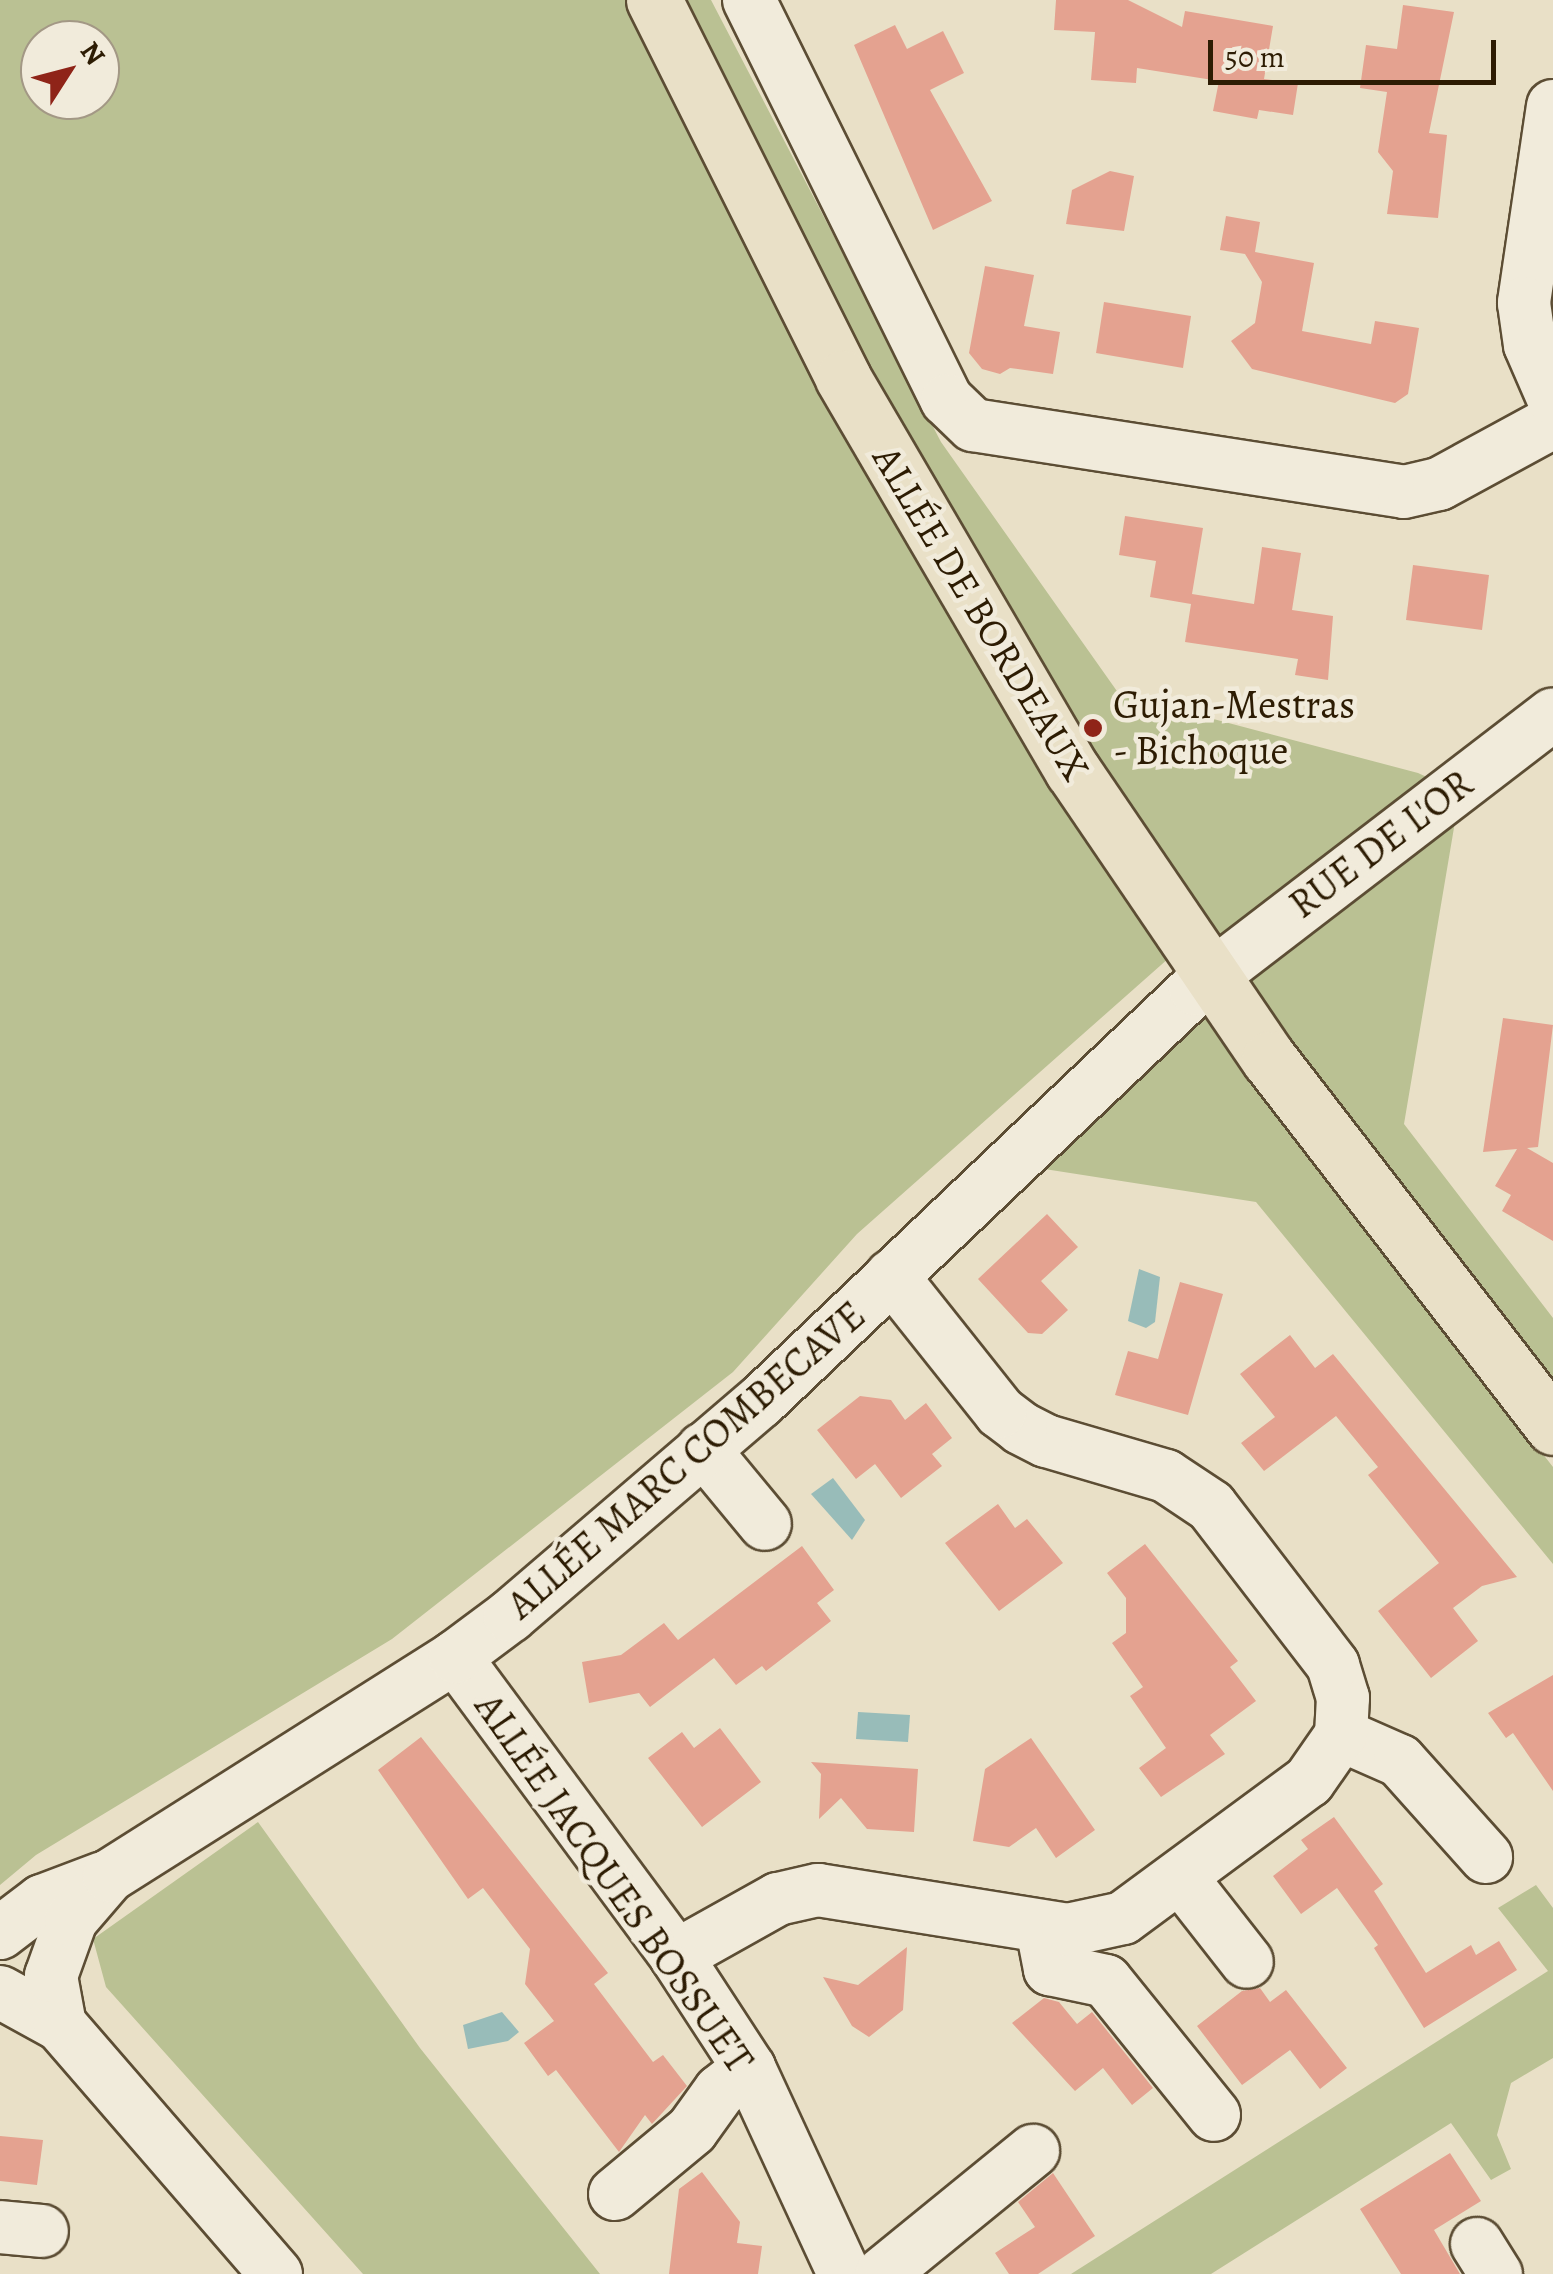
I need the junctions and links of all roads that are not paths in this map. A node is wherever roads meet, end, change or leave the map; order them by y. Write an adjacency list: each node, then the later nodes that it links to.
1 (654, 0): 7 (main road, ALLÉE DE BORDEAUX)
2 (749, 0): 5 (street)
3 (1553, 106): 4 (street)
4 (1553, 398)
5 (1553, 422)
6 (1553, 714): 7 (street, RUE DE L'OR)
7 (1210, 976): 8 (street, ALLÉE MARC COMBECAVE); 9 (main road, ALLÉE DE BORDEAUX)
8 (892, 1276): 10 (street, ALLÉE MARC COMBECAVE); 13 (street)
9 (1553, 1427)
10 (703, 1450): 11 (street); 12 (street, ALLÉE MARC COMBECAVE)
11 (765, 1524)
12 (456, 1657): 15 (street, ALLÉE MARC COMBECAVE); 19 (street, ALLÉE JACQUES BOSSUET)
13 (1341, 1735): 14 (street); 16 (street)
14 (1486, 1857)
15 (109, 1876): 18 (street, ALLÉE MARC COMBECAVE); 22 (street, ALLÉE MARC COMBECAVE)
16 (1182, 1879): 17 (street); 20 (street)
17 (1042, 1928): 19 (street); 24 (street)
18 (0, 1933)
19 (676, 1956): 23 (street, ALLÉE JACQUES BOSSUET)
20 (1246, 1962)
21 (0, 1992): 22 (street)
22 (60, 2025): 27 (street)
23 (749, 2068): 26 (street); 28 (street, ALLÉE JACQUES BOSSUET)
24 (1214, 2115)
25 (1033, 2151): 29 (street)
26 (615, 2194)
27 (276, 2274)
28 (844, 2274)
29 (882, 2274)

